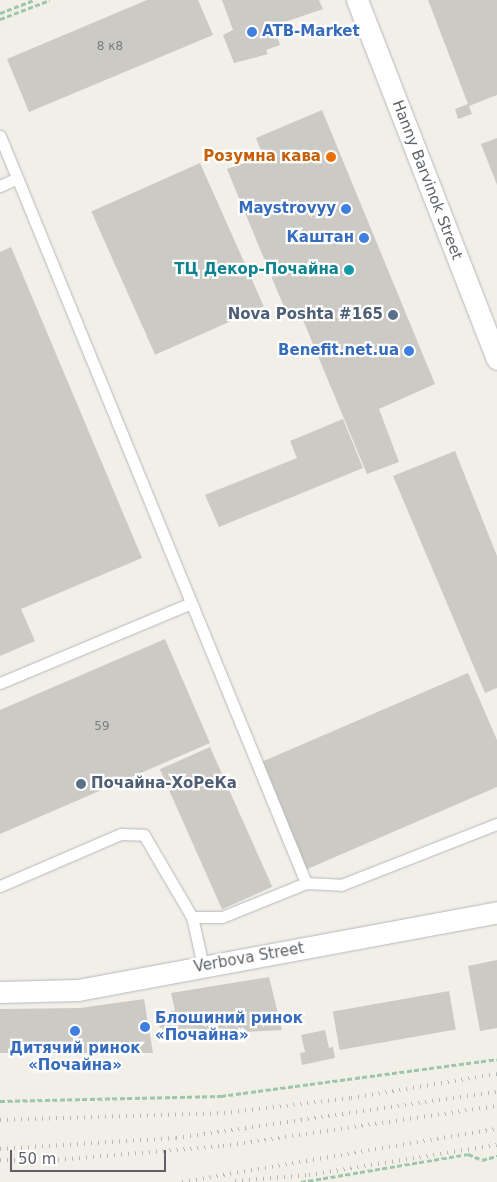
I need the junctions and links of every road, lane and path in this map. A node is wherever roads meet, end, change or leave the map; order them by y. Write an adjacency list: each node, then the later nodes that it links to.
1 (34, 0): 4 (path)
2 (50, 0): 5 (path)
3 (357, 0): 9 (street, Hanny Barvinok Street)
4 (0, 13)
5 (0, 19)
6 (0, 136): 7 (lane)
7 (17, 178): 8 (lane); 10 (lane)
8 (0, 186)
9 (497, 359)
10 (192, 603): 11 (lane); 13 (lane)
11 (0, 683)
12 (497, 824): 13 (lane)
13 (306, 883): 16 (lane)
14 (0, 886): 16 (lane)
15 (497, 912): 17 (street, Verbova Street)
16 (192, 917): 17 (lane)
17 (203, 966): 18 (street, Verbova Street)
18 (0, 992)
19 (497, 1059): 20 (path)
20 (0, 1101)
21 (497, 1156): 22 (path)
22 (302, 1182)

